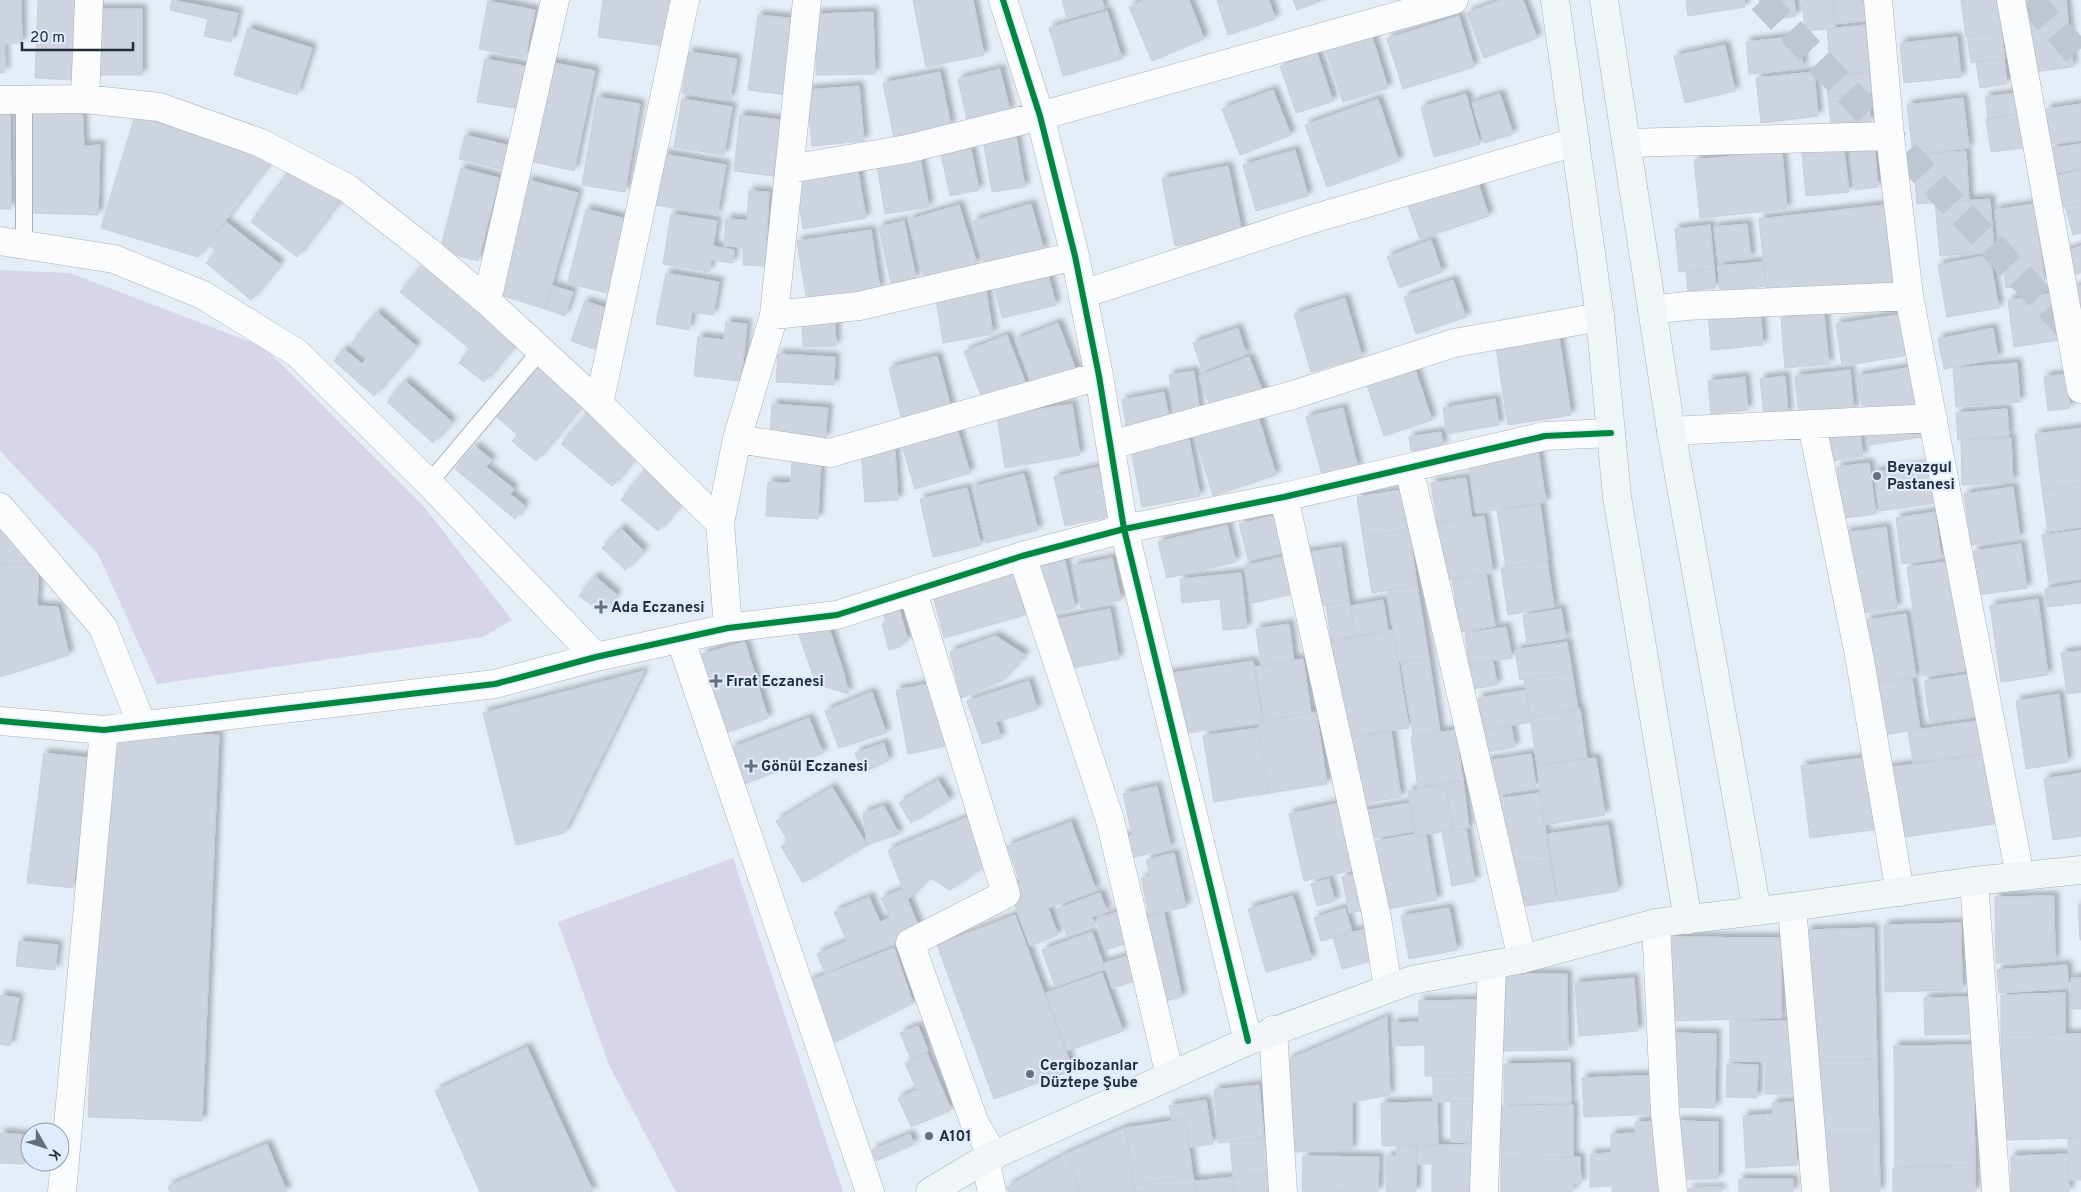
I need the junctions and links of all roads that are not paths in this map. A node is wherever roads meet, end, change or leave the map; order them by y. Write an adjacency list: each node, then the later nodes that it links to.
1 (89, 0): 11 (street)
2 (556, 0): 22 (street)
3 (685, 0): 29 (street)
4 (807, 0): 17 (street)
5 (1003, 0): 13 (street)
6 (1454, 0): 13 (street)
7 (1555, 0): 15 (street)
8 (1604, 0): 16 (street)
9 (1878, 0): 14 (street)
10 (2011, 0): 28 (street)
11 (85, 99): 12 (street); 22 (street)
12 (12, 100): 18 (lane)
13 (1040, 116): 17 (street); 19 (street)
14 (1890, 136): 16 (street); 21 (street)
15 (1575, 142): 20 (street); 25 (street)
16 (1626, 143): 23 (street)
17 (790, 169): 24 (street)
18 (12, 243): 37 (street)
19 (1075, 256): 20 (street); 24 (street)
20 (1083, 294): 27 (street)
21 (1910, 296): 23 (street); 30 (street)
22 (487, 301): 26 (street)
23 (1652, 310): 32 (street)
24 (774, 315): 34 (street)
25 (1600, 317): 33 (street); 35 (street)
26 (540, 350): 29 (street); 37 (lane)
27 (1099, 376): 34 (street); 35 (street)
28 (2080, 377)
29 (599, 404): 40 (street)
30 (1933, 418): 31 (street); 51 (street)
31 (1812, 425): 32 (street); 53 (street)
32 (1671, 431): 55 (street)
33 (1611, 433): 36 (street); 56 (street)
34 (737, 439): 40 (street)
35 (1111, 445): 41 (street)
36 (1409, 468): 38 (street); 58 (street)
37 (429, 483): 46 (street)
38 (1284, 497): 41 (street); 60 (street)
39 (0, 507): 48 (street)
40 (720, 523): 44 (street)
41 (1124, 529): 42 (street); 61 (street)
42 (1022, 556): 43 (street); 62 (street)
43 (913, 592): 44 (street); 63 (street)
44 (728, 628): 45 (street)
45 (680, 638): 46 (street); 65 (street)
46 (596, 656): 48 (street)
47 (0, 721): 49 (street)
48 (142, 725): 49 (street)
49 (104, 730): 64 (street)
50 (2081, 870): 51 (street)
51 (2020, 876): 52 (street)
52 (1974, 882): 53 (street); 72 (street)
53 (1900, 892): 54 (street)
54 (1792, 907): 55 (street); 71 (street)
55 (1758, 911): 56 (street)
56 (1688, 920): 57 (street)
57 (1656, 923): 58 (street); 70 (street)
58 (1522, 959): 59 (street)
59 (1492, 965): 60 (street); 69 (street)
60 (1388, 988): 61 (street)
61 (1261, 1035): 62 (street); 68 (street)
62 (1170, 1076): 63 (street)
63 (990, 1157): 66 (street); 67 (street)
64 (62, 1192)
65 (870, 1192)
66 (930, 1192)
67 (992, 1192)
68 (1283, 1192)
69 (1484, 1192)
70 (1673, 1192)
71 (1816, 1192)
72 (1996, 1192)

